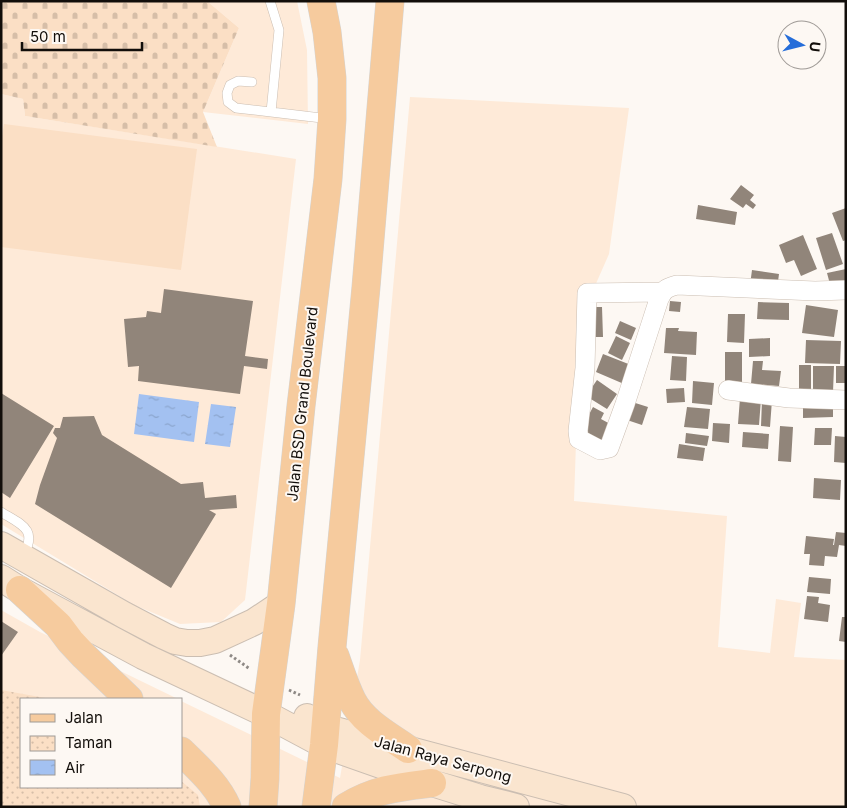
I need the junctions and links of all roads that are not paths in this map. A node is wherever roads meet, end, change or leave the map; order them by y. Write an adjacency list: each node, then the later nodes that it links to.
1 (270, 1): 5 (lane)
2 (321, 1): 6 (main road, Jalan BSD Grand Boulevard)
3 (390, 1): 15 (main road)
4 (252, 82): 5 (lane)
5 (271, 112): 6 (lane)
6 (332, 119): 14 (main road, Jalan BSD Grand Boulevard)
7 (846, 290): 8 (street)
8 (662, 292): 8 (street)
9 (728, 390): 10 (street)
10 (846, 400)
11 (1, 512): 12 (lane)
12 (12, 552): 14 (main road)
13 (11, 584): 16 (main road); 17 (main road)
14 (281, 604): 17 (main road, Jalan BSD Grand Boulevard)
15 (332, 647): 18 (main road); 19 (main road)
16 (128, 698)
17 (268, 705): 18 (main road); 24 (main road, Jalan BSD Grand Boulevard)
18 (324, 736): 19 (main road, Jalan Raya Serpong); 21 (main road, Jalan Raya Serpong); 25 (main road)
19 (408, 749): 27 (main road, Jalan Raya Serpong)
20 (182, 752): 23 (main road)
21 (432, 783): 22 (main road, Jalan Raya Serpong); 26 (main road)
22 (495, 804)
23 (227, 807)
24 (263, 807)
25 (316, 807)
26 (346, 807)
27 (623, 807)

